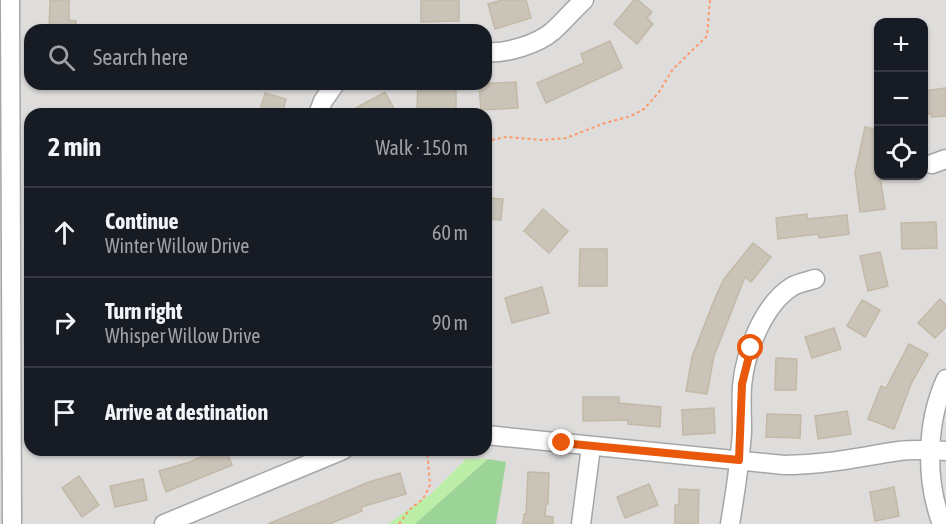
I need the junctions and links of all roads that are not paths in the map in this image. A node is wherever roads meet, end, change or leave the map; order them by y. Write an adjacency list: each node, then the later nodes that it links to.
1 (10, 0): 6 (street)
2 (584, 0): 3 (street)
3 (492, 53)
4 (331, 90): 5 (street)
5 (320, 108)
6 (14, 229): 14 (street)
7 (815, 279): 13 (street)
8 (946, 379): 11 (street)
9 (492, 436): 10 (street)
10 (591, 447): 13 (street); 16 (street)
11 (939, 450): 13 (street); 18 (street)
12 (329, 456): 15 (street)
13 (739, 460): 17 (street)
14 (12, 524)
15 (164, 524)
16 (580, 524)
17 (730, 524)
18 (942, 524)

